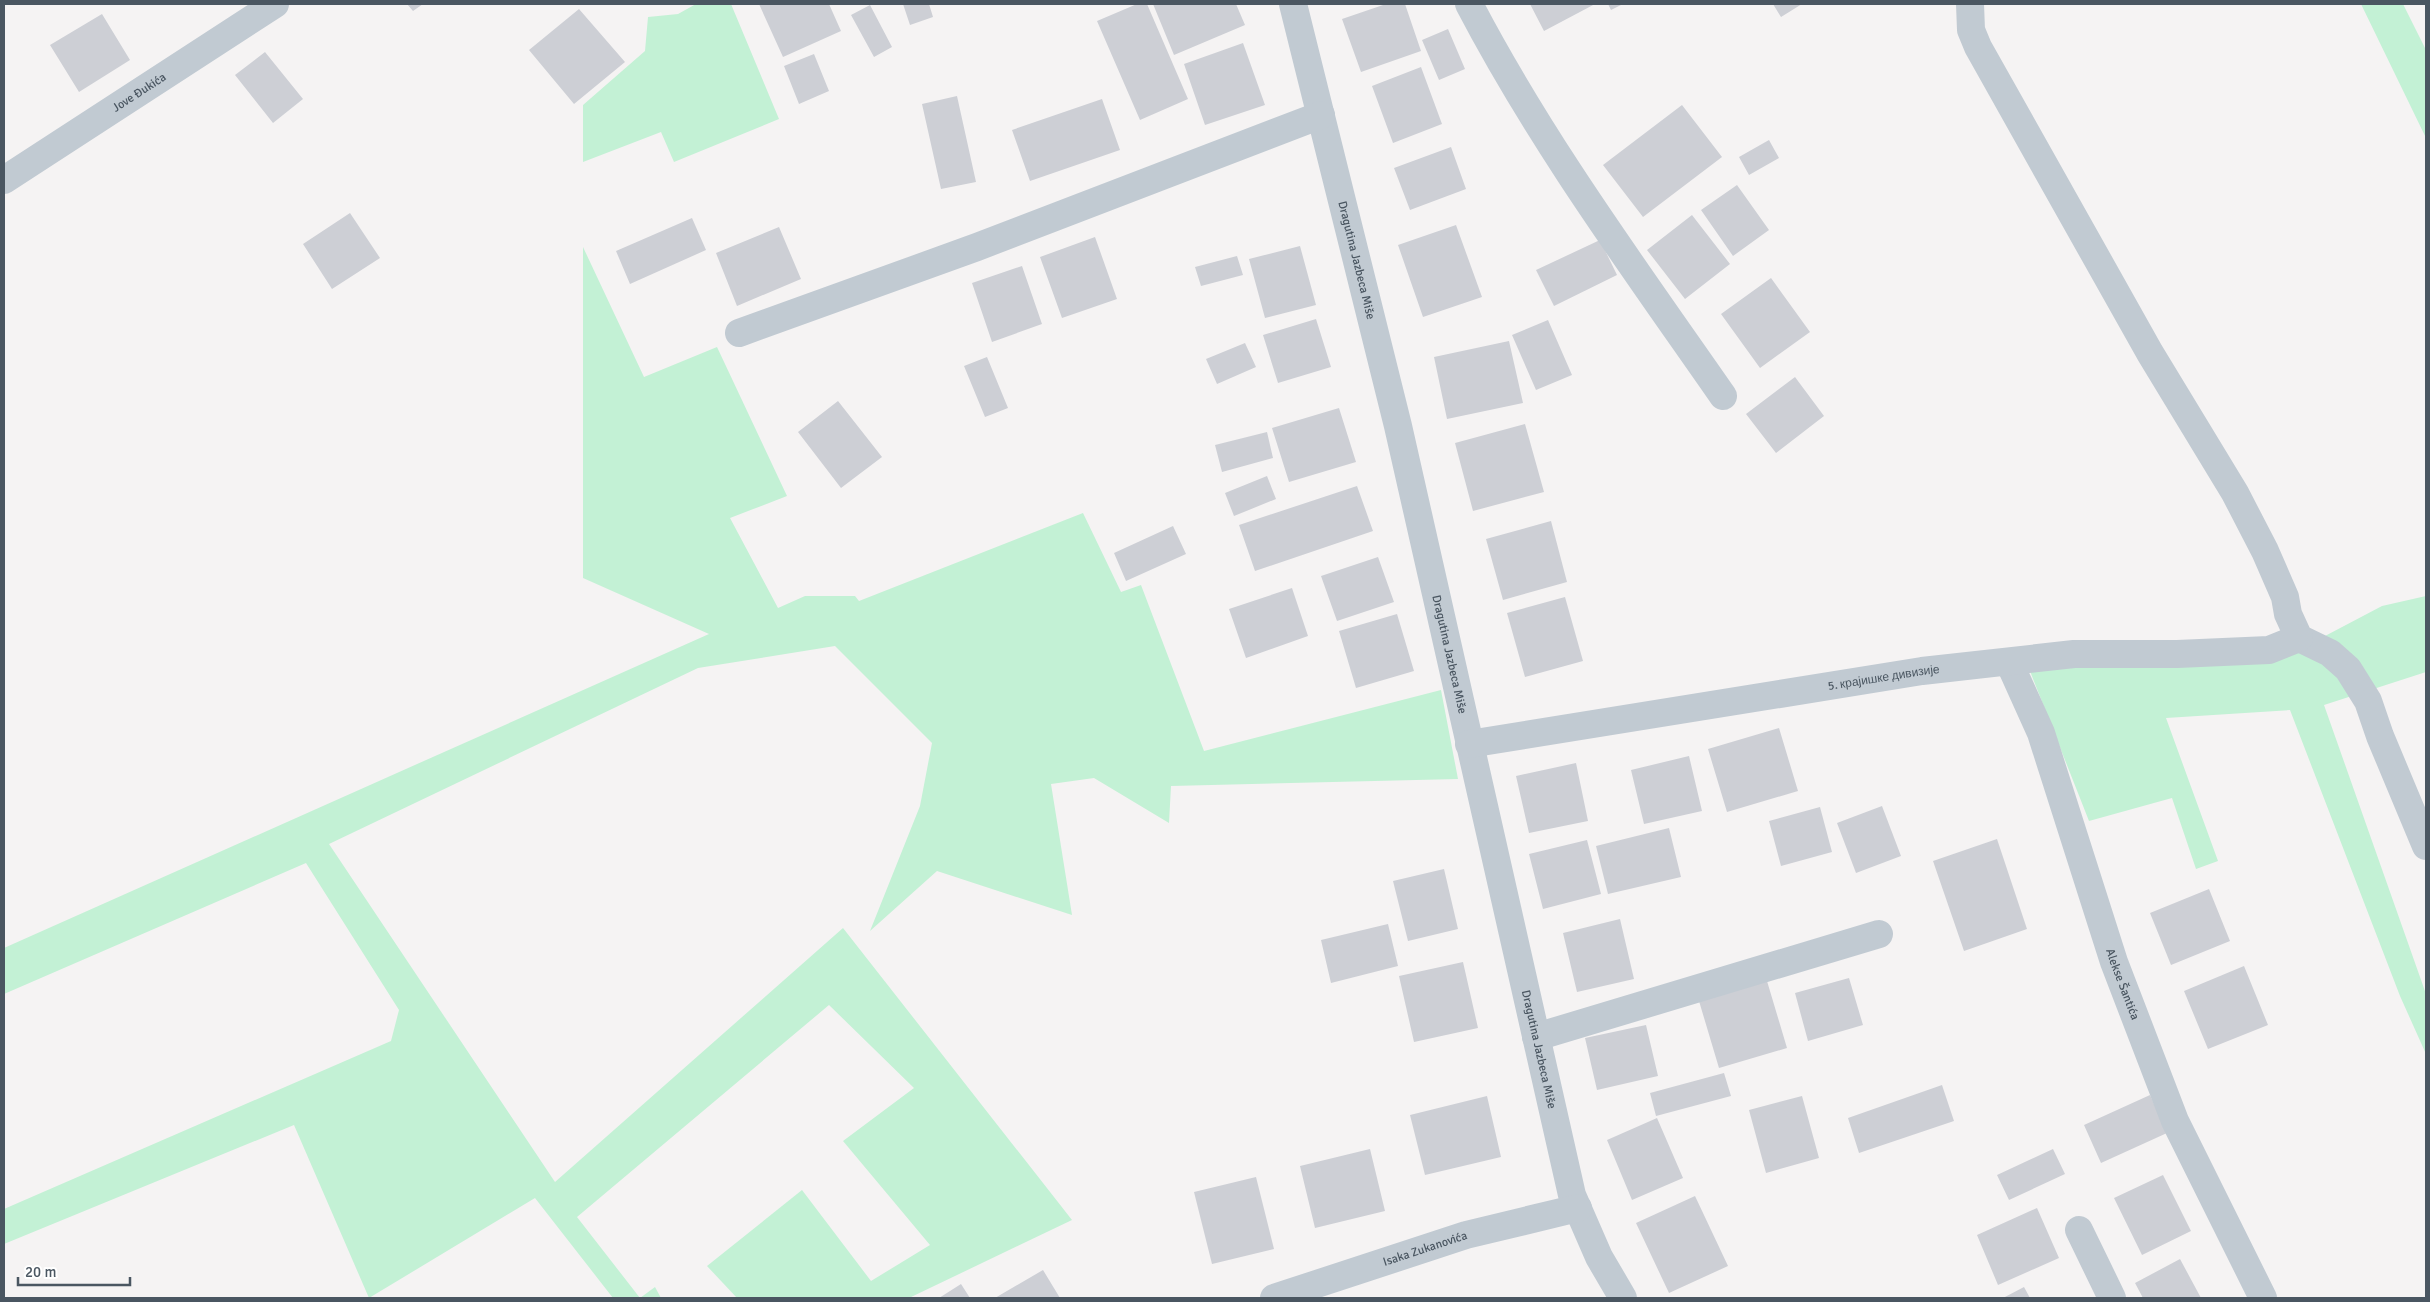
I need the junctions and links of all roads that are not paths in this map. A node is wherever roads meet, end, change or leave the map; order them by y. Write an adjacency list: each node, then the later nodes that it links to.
1 (275, 4): 6 (street, Jove Đukića)
2 (1293, 4): 5 (street, Dragutina Jazbeca Miše)
3 (1469, 4): 8 (street)
4 (1970, 4): 9 (street)
5 (1321, 115): 7 (street); 11 (street, Dragutina Jazbeca Miše)
6 (4, 180)
7 (739, 333)
8 (1723, 396)
9 (2299, 638): 10 (street, 5. крајишке дивизије); 12 (street)
10 (2009, 662): 11 (street, 5. крајишке дивизије); 20 (street, Alekse Šantića)
11 (1469, 744): 14 (street, Dragutina Jazbeca Miše)
12 (2426, 846)
13 (1879, 934): 14 (street)
14 (1536, 1037): 15 (street, Dragutina Jazbeca Miše)
15 (1578, 1208): 17 (street, Isaka Zukanovića); 18 (street, Dragutina Jazbeca Miše)
16 (2079, 1230): 19 (street)
17 (1274, 1298)
18 (1623, 1298)
19 (2112, 1298)
20 (2263, 1298)

